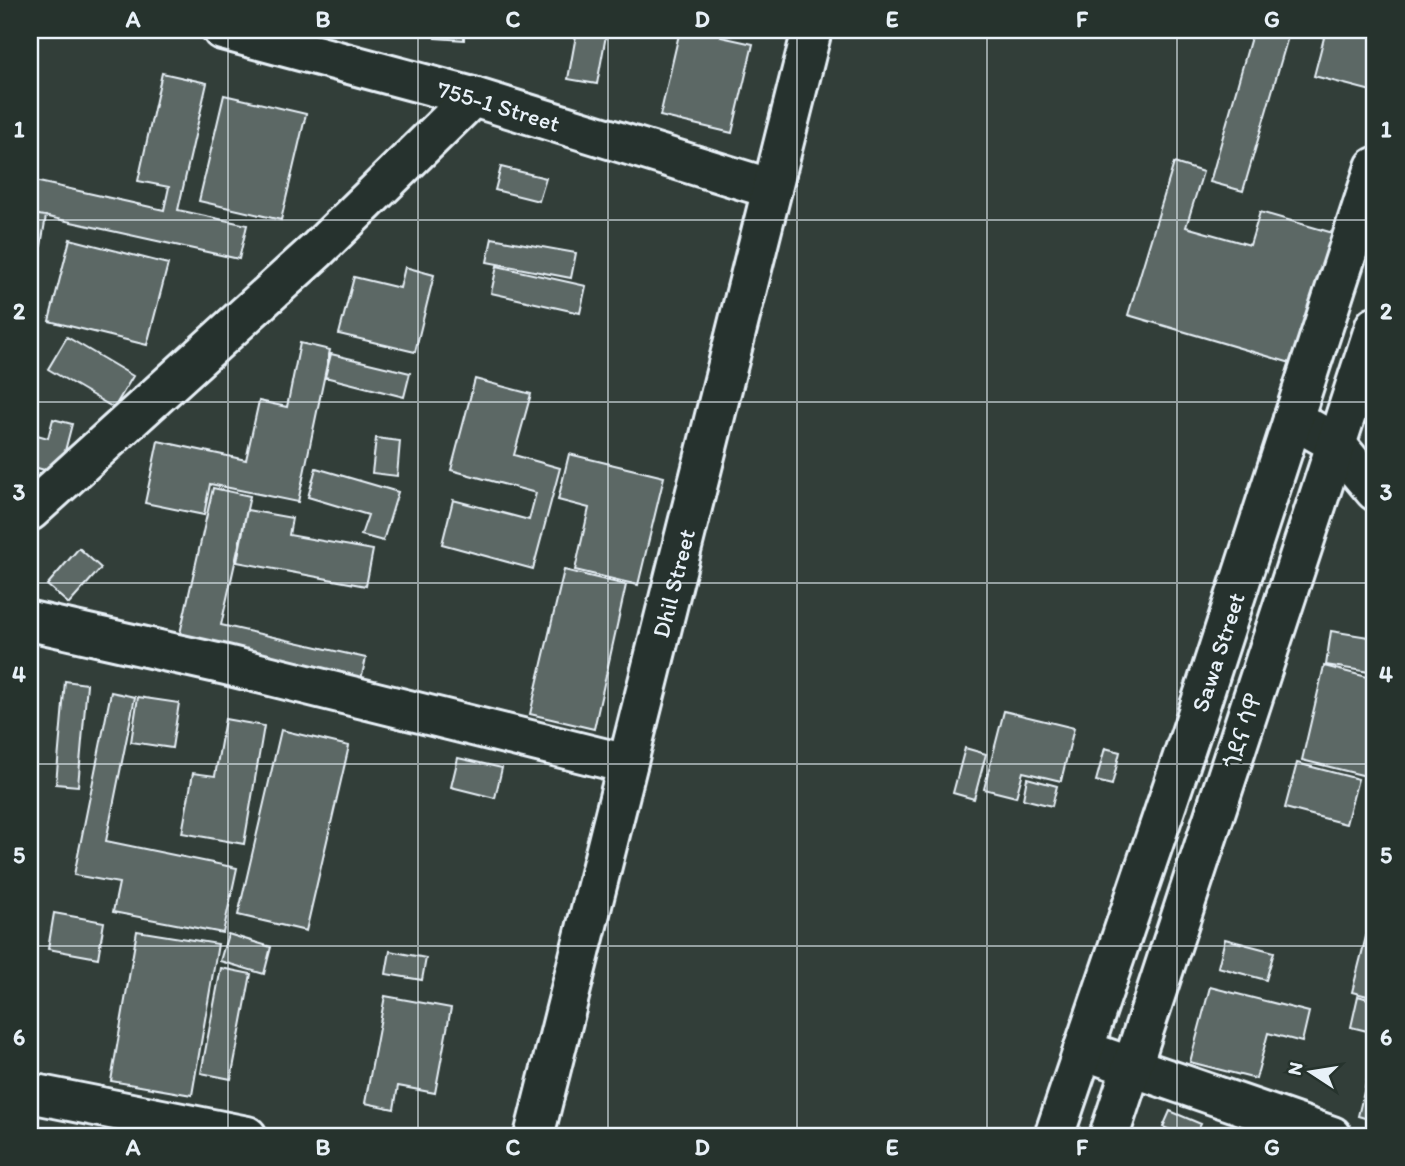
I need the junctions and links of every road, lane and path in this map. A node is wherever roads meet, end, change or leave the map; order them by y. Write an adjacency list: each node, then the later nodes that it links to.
1 (222, 30): 3 (street, 755-1 Street)
2 (812, 30): 5 (street, Dhil Street)
3 (473, 97): 5 (street, 755-1 Street); 10 (street)
4 (1375, 167): 7 (street, Sawa Street)
5 (772, 189): 12 (street, Dhil Street)
6 (1375, 326): 8 (street, ጎደና ሳዋ)
7 (1293, 419): 8 (street); 13 (street, Sawa Street)
8 (1335, 443): 9 (street); 14 (street, ጎደና ሳዋ)
9 (1375, 491)
10 (30, 511)
11 (30, 621): 12 (street)
12 (627, 764): 17 (street, Dhil Street)
13 (1083, 1050): 14 (street); 18 (street, Sawa Street)
14 (1132, 1066): 19 (street, ጎደና ሳዋ); 20 (street)
15 (30, 1093): 16 (street)
16 (247, 1136)
17 (534, 1136)
18 (1054, 1136)
19 (1108, 1136)
20 (1332, 1136)

